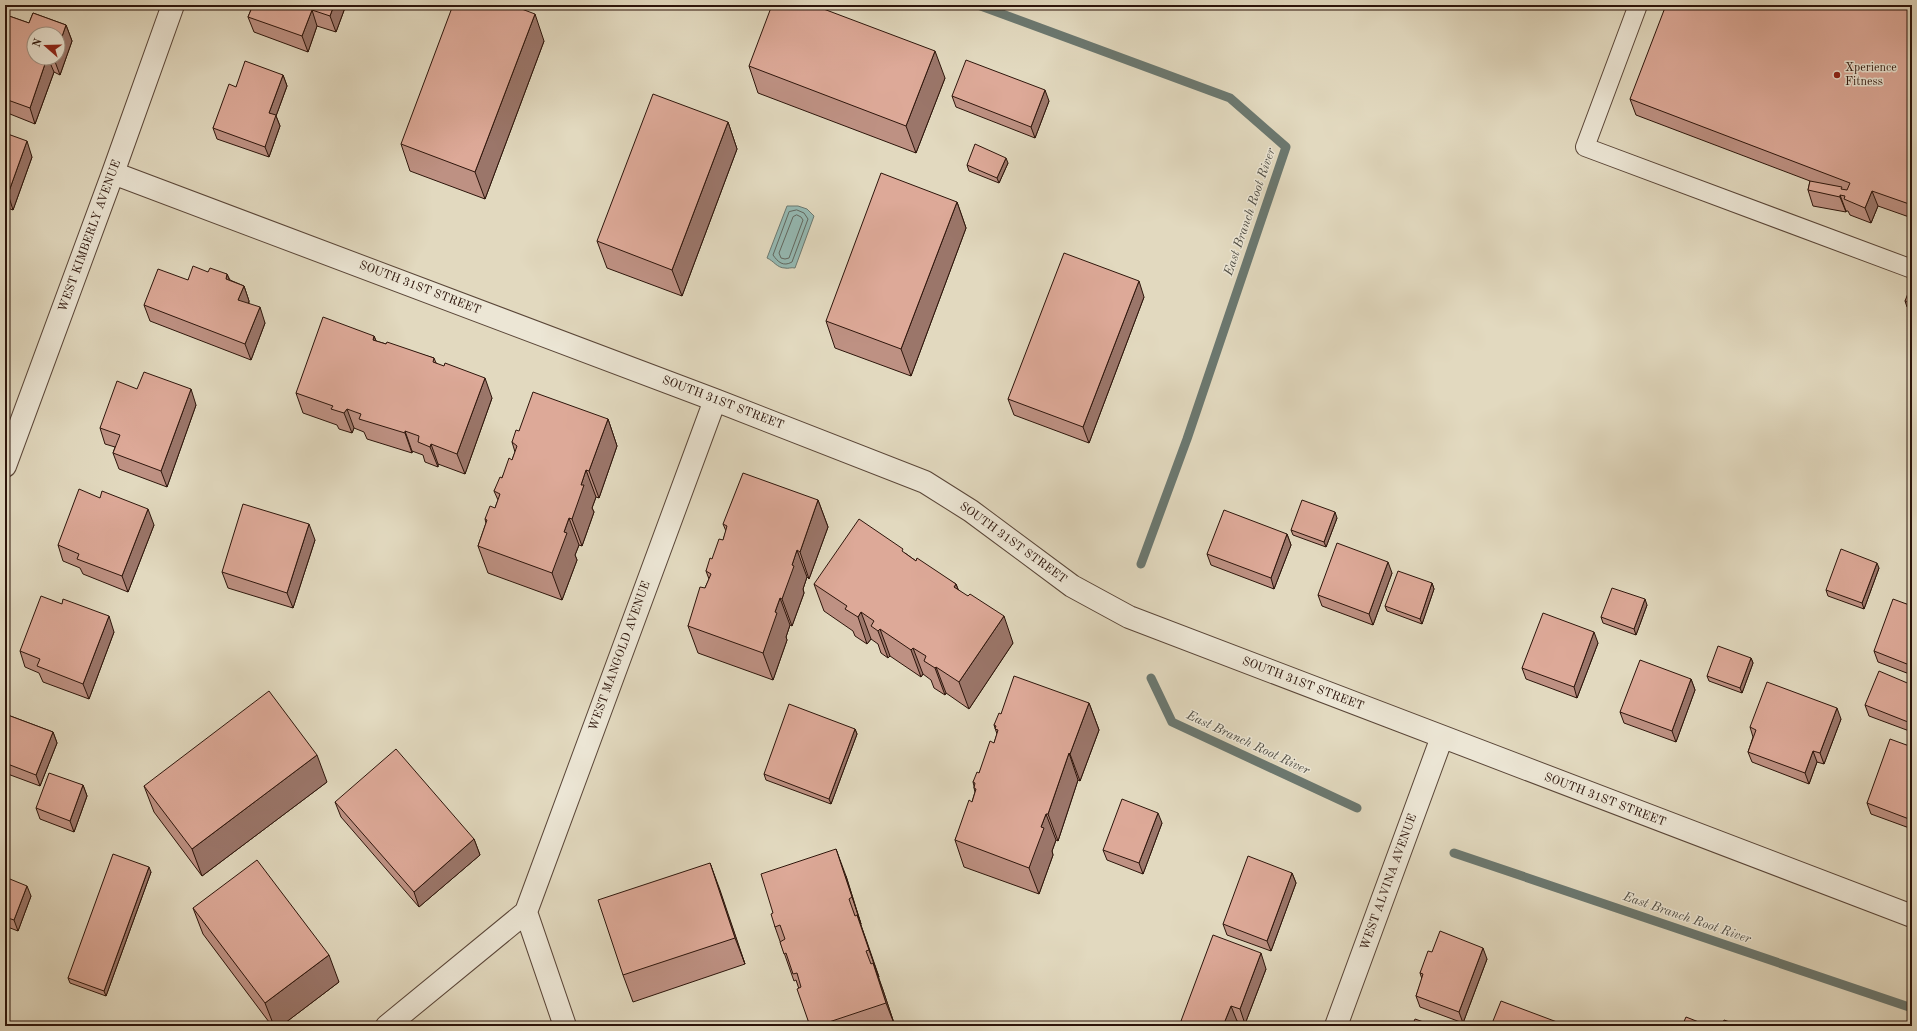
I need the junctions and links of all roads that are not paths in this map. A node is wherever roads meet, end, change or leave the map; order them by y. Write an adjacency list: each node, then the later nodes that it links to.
1 (173, 5): 3 (street, WEST KIMBERLY AVENUE)
2 (1638, 5): 4 (lane)
3 (113, 173): 5 (street, SOUTH 31ST STREET); 6 (street, WEST KIMBERLY AVENUE)
4 (1912, 269)
5 (715, 400): 7 (street, SOUTH 31ST STREET); 8 (street, WEST MANGOLD AVENUE)
6 (5, 466)
7 (1442, 737): 9 (street, SOUTH 31ST STREET); 12 (street, WEST ALVINA AVENUE)
8 (526, 912): 10 (street); 11 (street)
9 (1912, 916)
10 (387, 1026)
11 (564, 1026)
12 (1336, 1026)

